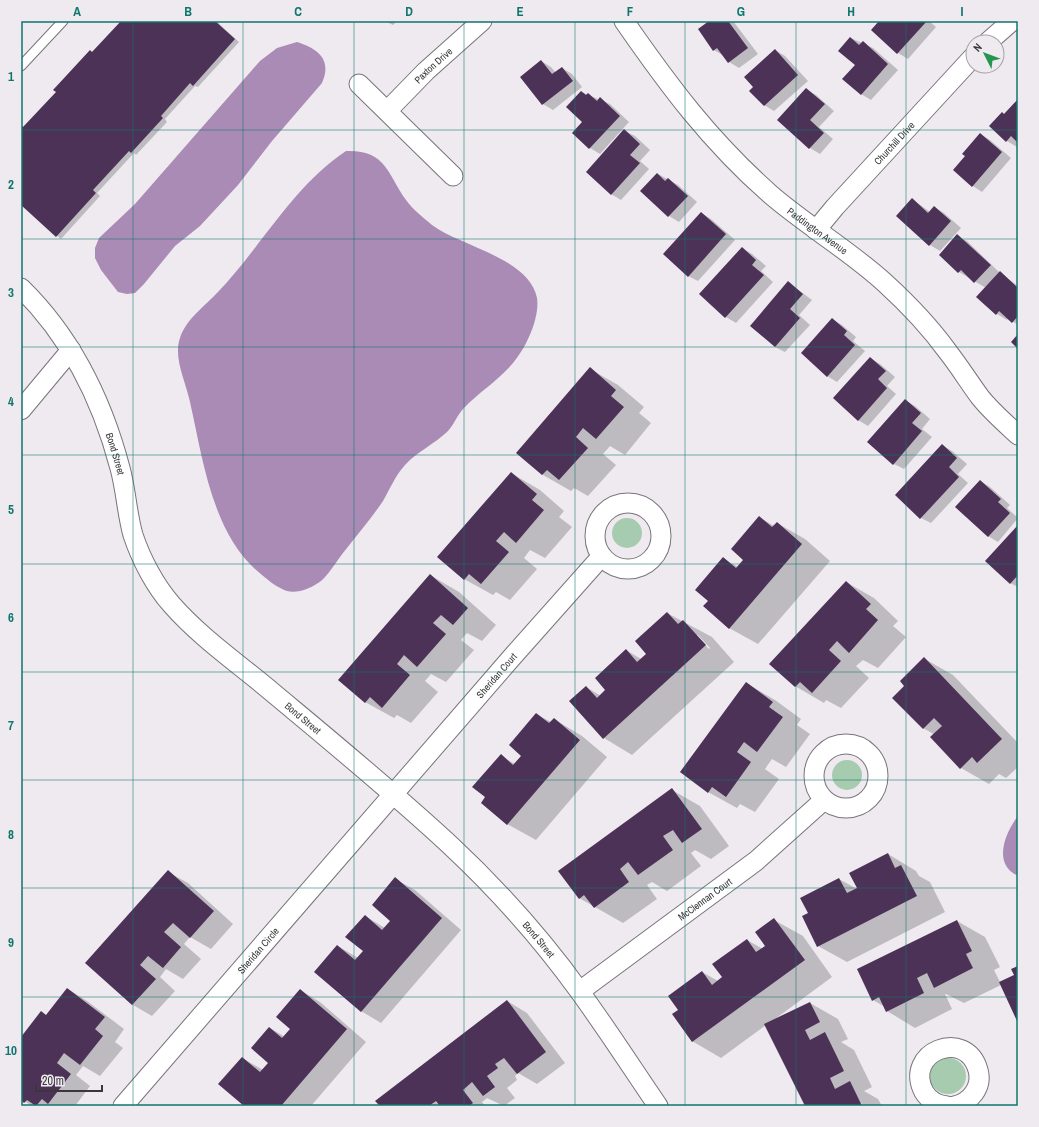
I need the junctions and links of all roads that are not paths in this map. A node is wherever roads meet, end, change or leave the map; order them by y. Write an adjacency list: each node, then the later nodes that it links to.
1 (63, 21): 6 (lane)
2 (482, 21): 9 (street, Paxton Drive)
3 (624, 21): 11 (street, Paddington Avenue)
4 (1012, 21): 5 (street)
5 (997, 34)
6 (21, 66)
7 (965, 66): 11 (street, Churchill Drive)
8 (359, 84): 9 (street)
9 (387, 111): 10 (street)
10 (453, 176)
11 (816, 230): 15 (street, Paddington Avenue)
12 (21, 288): 13 (street, Bond Street)
13 (71, 350): 14 (street); 17 (street, Bond Street)
14 (21, 410)
15 (1018, 435)
16 (601, 557): 17 (street, Sheridan Court)
17 (393, 795): 19 (street, Bond Street); 21 (street, Sheridan Circle)
18 (824, 800): 19 (street, McClennan Court)
19 (580, 991): 22 (street, Bond Street)
20 (965, 1104): 23 (street)
21 (123, 1106)
22 (658, 1106)
23 (947, 1106)

